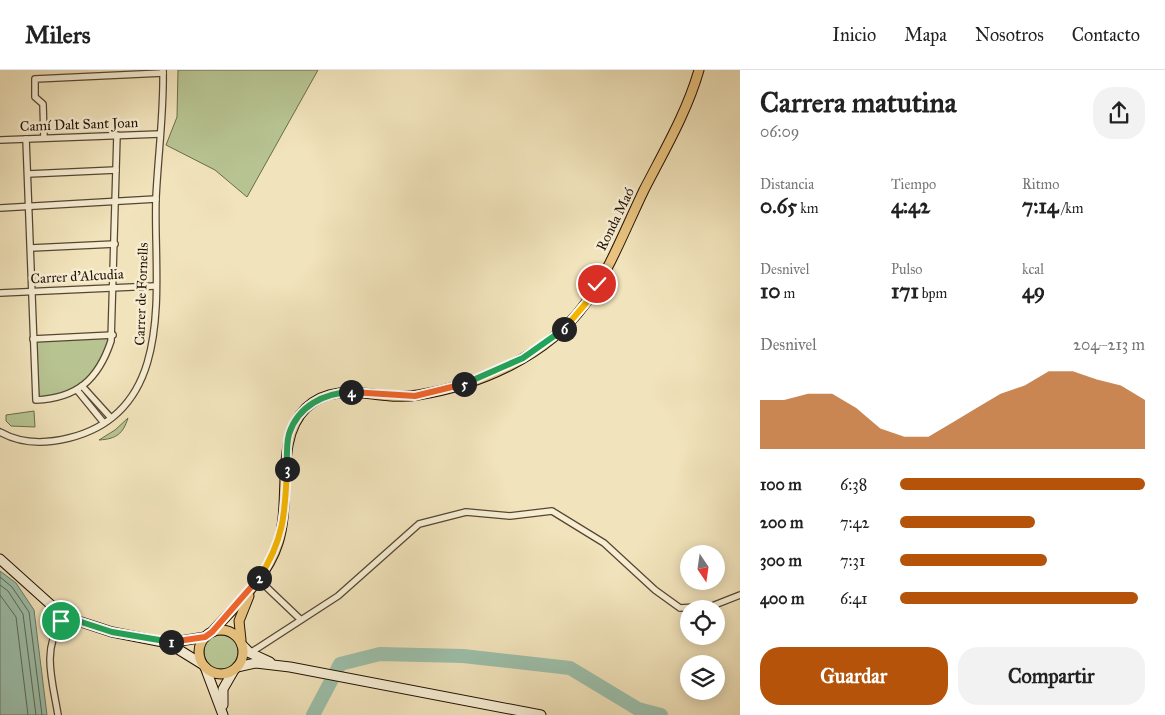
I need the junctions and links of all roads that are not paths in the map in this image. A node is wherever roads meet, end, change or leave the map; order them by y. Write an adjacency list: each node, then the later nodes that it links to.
1 (699, 70): 27 (main road, Ronda Maó)
2 (163, 71): 3 (street, Carrer de Fornells); 5 (street)
3 (160, 134): 4 (street, Camí Dalt Sant Joan); 10 (street, Carrer de Fornells)
4 (117, 135): 5 (street, Camí Dalt Sant Joan); 8 (street)
5 (44, 138): 6 (street, Camí Dalt Sant Joan)
6 (26, 139): 7 (street, Camí Dalt Sant Joan); 9 (street)
7 (0, 140)
8 (116, 170): 9 (street); 11 (street)
9 (28, 174): 12 (street)
10 (156, 199): 11 (street); 16 (street, Carrer de Fornells)
11 (116, 201): 12 (street); 14 (street)
12 (30, 206): 13 (street); 15 (street)
13 (0, 208)
14 (115, 244): 15 (street); 17 (street)
15 (31, 248): 18 (street)
16 (156, 286): 17 (street, Carrer d'Alcudia); 23 (street, Carrer de Fornells)
17 (114, 287): 18 (street, Carrer d'Alcudia); 20 (street)
18 (31, 291): 19 (street, Carrer d'Alcudia); 21 (street)
19 (0, 293)
20 (113, 335): 21 (street); 22 (street)
21 (33, 339): 22 (street)
22 (80, 388): 23 (street); 24 (street)
23 (111, 418): 24 (street, Carrer de Fornells)
24 (104, 423): 25 (street, Carrer de Fornells)
25 (0, 432)
26 (0, 559): 29 (main road)
27 (256, 582): 30 (street); 31 (main road, Ronda Maó); 33 (main road, Ronda Maó)
28 (740, 595): 30 (street)
29 (61, 617): 32 (main road); 38 (street)
30 (300, 619): 34 (street)
31 (208, 634): 32 (main road); 33 (main road); 35 (main road)
32 (168, 643): 35 (main road)
33 (242, 644): 34 (main road); 37 (main road)
34 (250, 653): 36 (main road)
35 (204, 666): 37 (main road); 39 (main road)
36 (290, 667): 37 (main road); 40 (main road)
37 (235, 668): 39 (main road)
38 (58, 715)
39 (224, 715)
40 (541, 715)

